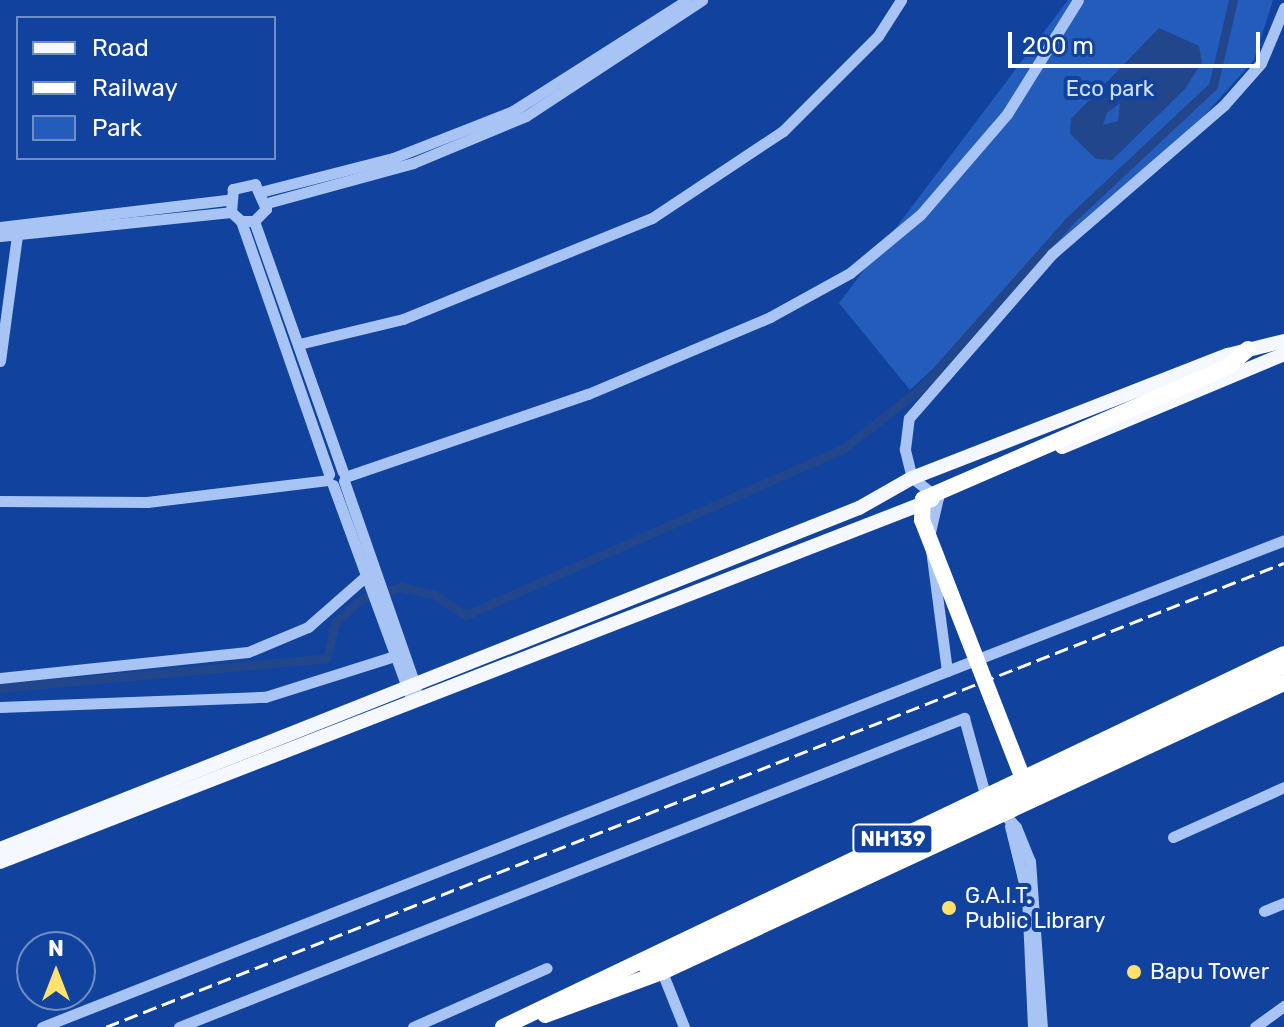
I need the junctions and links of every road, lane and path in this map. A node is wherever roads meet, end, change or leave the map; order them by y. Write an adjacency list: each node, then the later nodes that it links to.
1 (687, 0): 6 (street)
2 (702, 0): 6 (street)
3 (901, 0): 13 (street)
4 (1078, 0): 19 (street)
5 (1284, 8): 20 (street)
6 (266, 197): 7 (street); 8 (street)
7 (233, 211): 8 (street); 9 (street); 10 (street); 19 (street)
8 (254, 221): 13 (street)
9 (0, 227)
10 (17, 235): 11 (street); 16 (street)
11 (0, 236)
12 (1284, 341): 14 (main road)
13 (299, 344): 19 (street)
14 (1248, 349): 17 (highway); 20 (main road)
15 (1284, 354): 18 (main road)
16 (0, 361)
17 (1232, 366): 18 (highway); 37 (highway, bridge)
18 (1256, 366): 21 (main road)
19 (337, 478): 22 (street); 24 (street)
20 (912, 478): 21 (street); 32 (main road)
21 (938, 498): 29 (street); 32 (main road)
22 (0, 501)
23 (1284, 540): 29 (street)
24 (370, 579): 25 (street); 30 (street)
25 (380, 603): 27 (street); 32 (street)
26 (1284, 654): 34 (highway, NH139)
27 (395, 656): 32 (street); 33 (street)
28 (1284, 666): 37 (highway, bridge)
29 (947, 671): 49 (street)
30 (0, 678)
31 (1284, 683): 35 (highway, NH139)
32 (413, 691): 41 (main road); 42 (main road)
33 (0, 707)
34 (1056, 761): 35 (highway); 38 (highway, NH139)
35 (1066, 783): 39 (highway, NH139)
36 (1284, 787): 40 (street)
37 (1027, 789): 47 (highway, bridge)
38 (985, 794): 39 (street); 47 (highway, NH139); 50 (street)
39 (1006, 819): 43 (street); 47 (highway, NH139)
40 (1173, 837)
41 (0, 849)
42 (0, 862)
43 (1031, 899): 55 (street); 56 (street)
44 (1284, 903): 45 (street)
45 (1264, 911)
46 (547, 968): 51 (street)
47 (641, 971): 52 (highway, NH139); 53 (highway, NH139); 54 (street)
48 (1284, 1006): 57 (street)
49 (42, 1027)
50 (179, 1027)
51 (413, 1027)
52 (503, 1027)
53 (524, 1027)
54 (684, 1027)
55 (1033, 1027)
56 (1042, 1027)
57 (1255, 1027)

